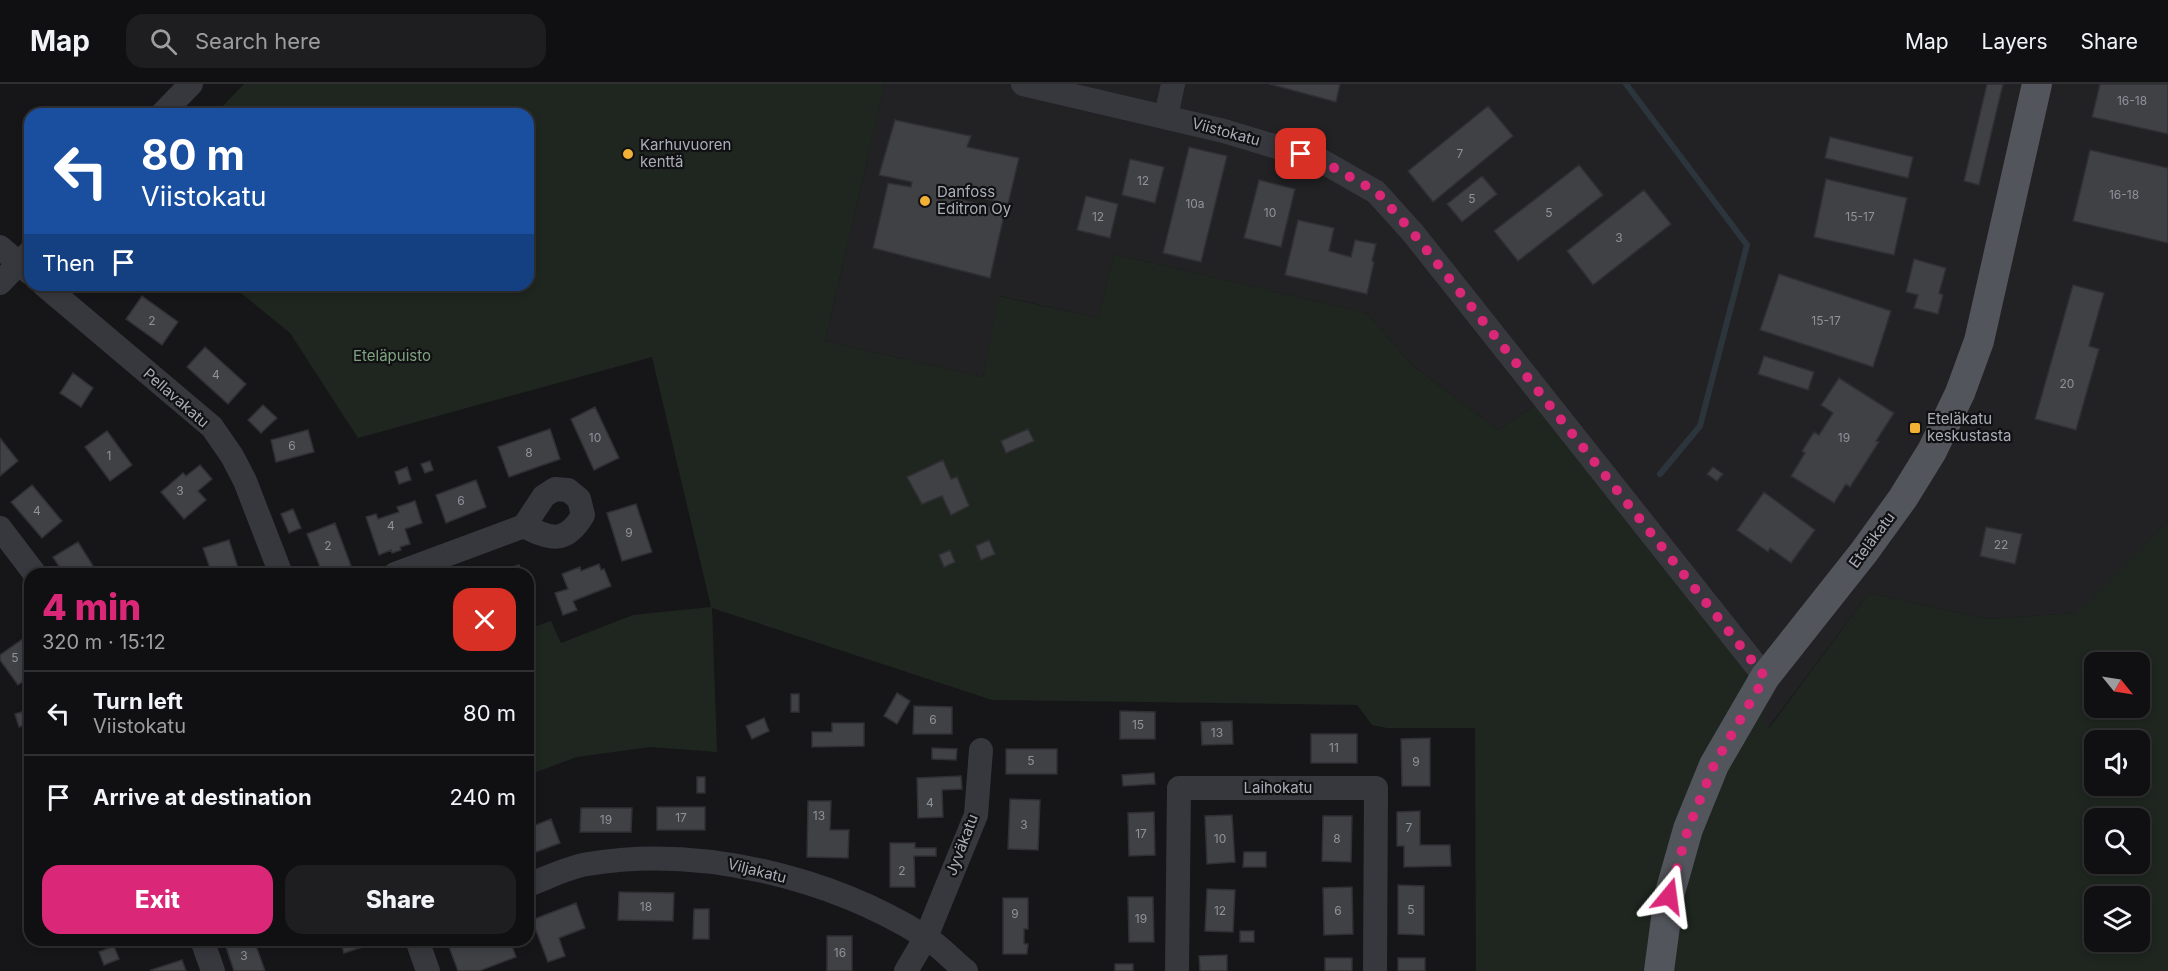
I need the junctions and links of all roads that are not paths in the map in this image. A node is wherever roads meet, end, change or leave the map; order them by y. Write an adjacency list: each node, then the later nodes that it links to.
1 (191, 84): 5 (street)
2 (1023, 84): 6 (street, Viistokatu)
3 (1173, 84): 6 (street)
4 (2037, 84): 17 (main road, Eteläkatu)
5 (168, 108)
6 (1166, 117): 17 (street, Viistokatu)
7 (0, 247): 8 (street)
8 (24, 262)
9 (24, 265): 10 (street)
10 (0, 283)
11 (51, 291): 15 (street, Pellavakatu)
12 (524, 526): 16 (street)
13 (0, 528): 14 (street)
14 (30, 568)
15 (279, 568)
16 (411, 568)
17 (1765, 677): 29 (main road, Eteläkatu)
18 (981, 750): 20 (street, Jyväkatu)
19 (534, 883): 20 (street, Viljakatu)
20 (926, 937): 25 (street, Jyväkatu); 26 (street, Viljakatu)
21 (204, 946): 23 (street)
22 (419, 946): 24 (street)
23 (213, 971)
24 (428, 971)
25 (906, 971)
26 (966, 971)
27 (1177, 971): 28 (street, Laihokatu)
28 (1374, 971)
29 (1659, 971)

